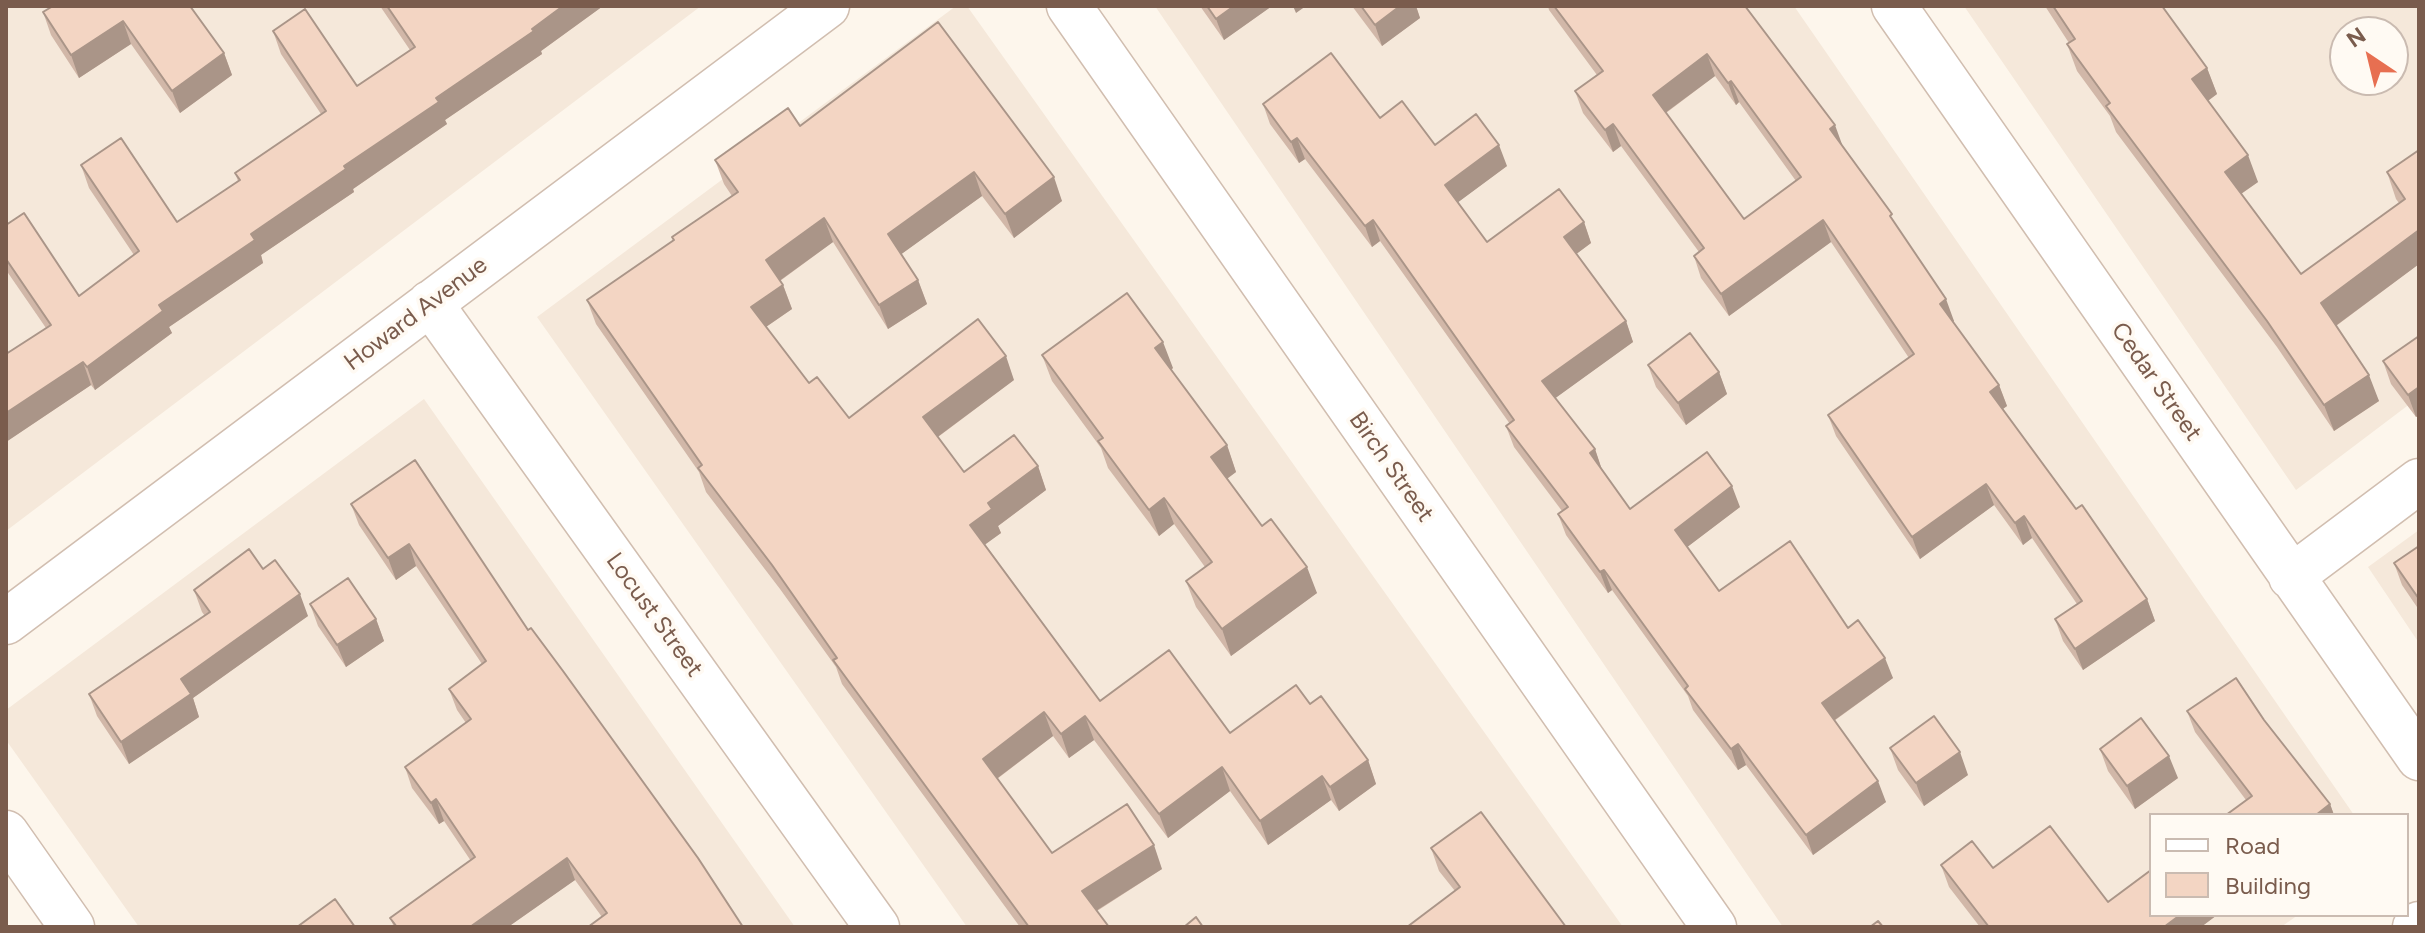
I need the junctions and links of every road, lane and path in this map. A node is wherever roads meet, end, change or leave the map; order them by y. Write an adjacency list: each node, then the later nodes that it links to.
1 (827, 6): 4 (street, Howard Avenue)
2 (1069, 6): 12 (street, Birch Street)
3 (1894, 6): 6 (street, Cedar Street)
4 (430, 303): 7 (street, Howard Avenue); 11 (street, Locust Street)
5 (2419, 481): 6 (street)
6 (2291, 577): 8 (street, Cedar Street)
7 (6, 622)
8 (2419, 758)
9 (6, 833): 10 (street)
10 (72, 927)
11 (877, 927)
12 (1714, 927)

